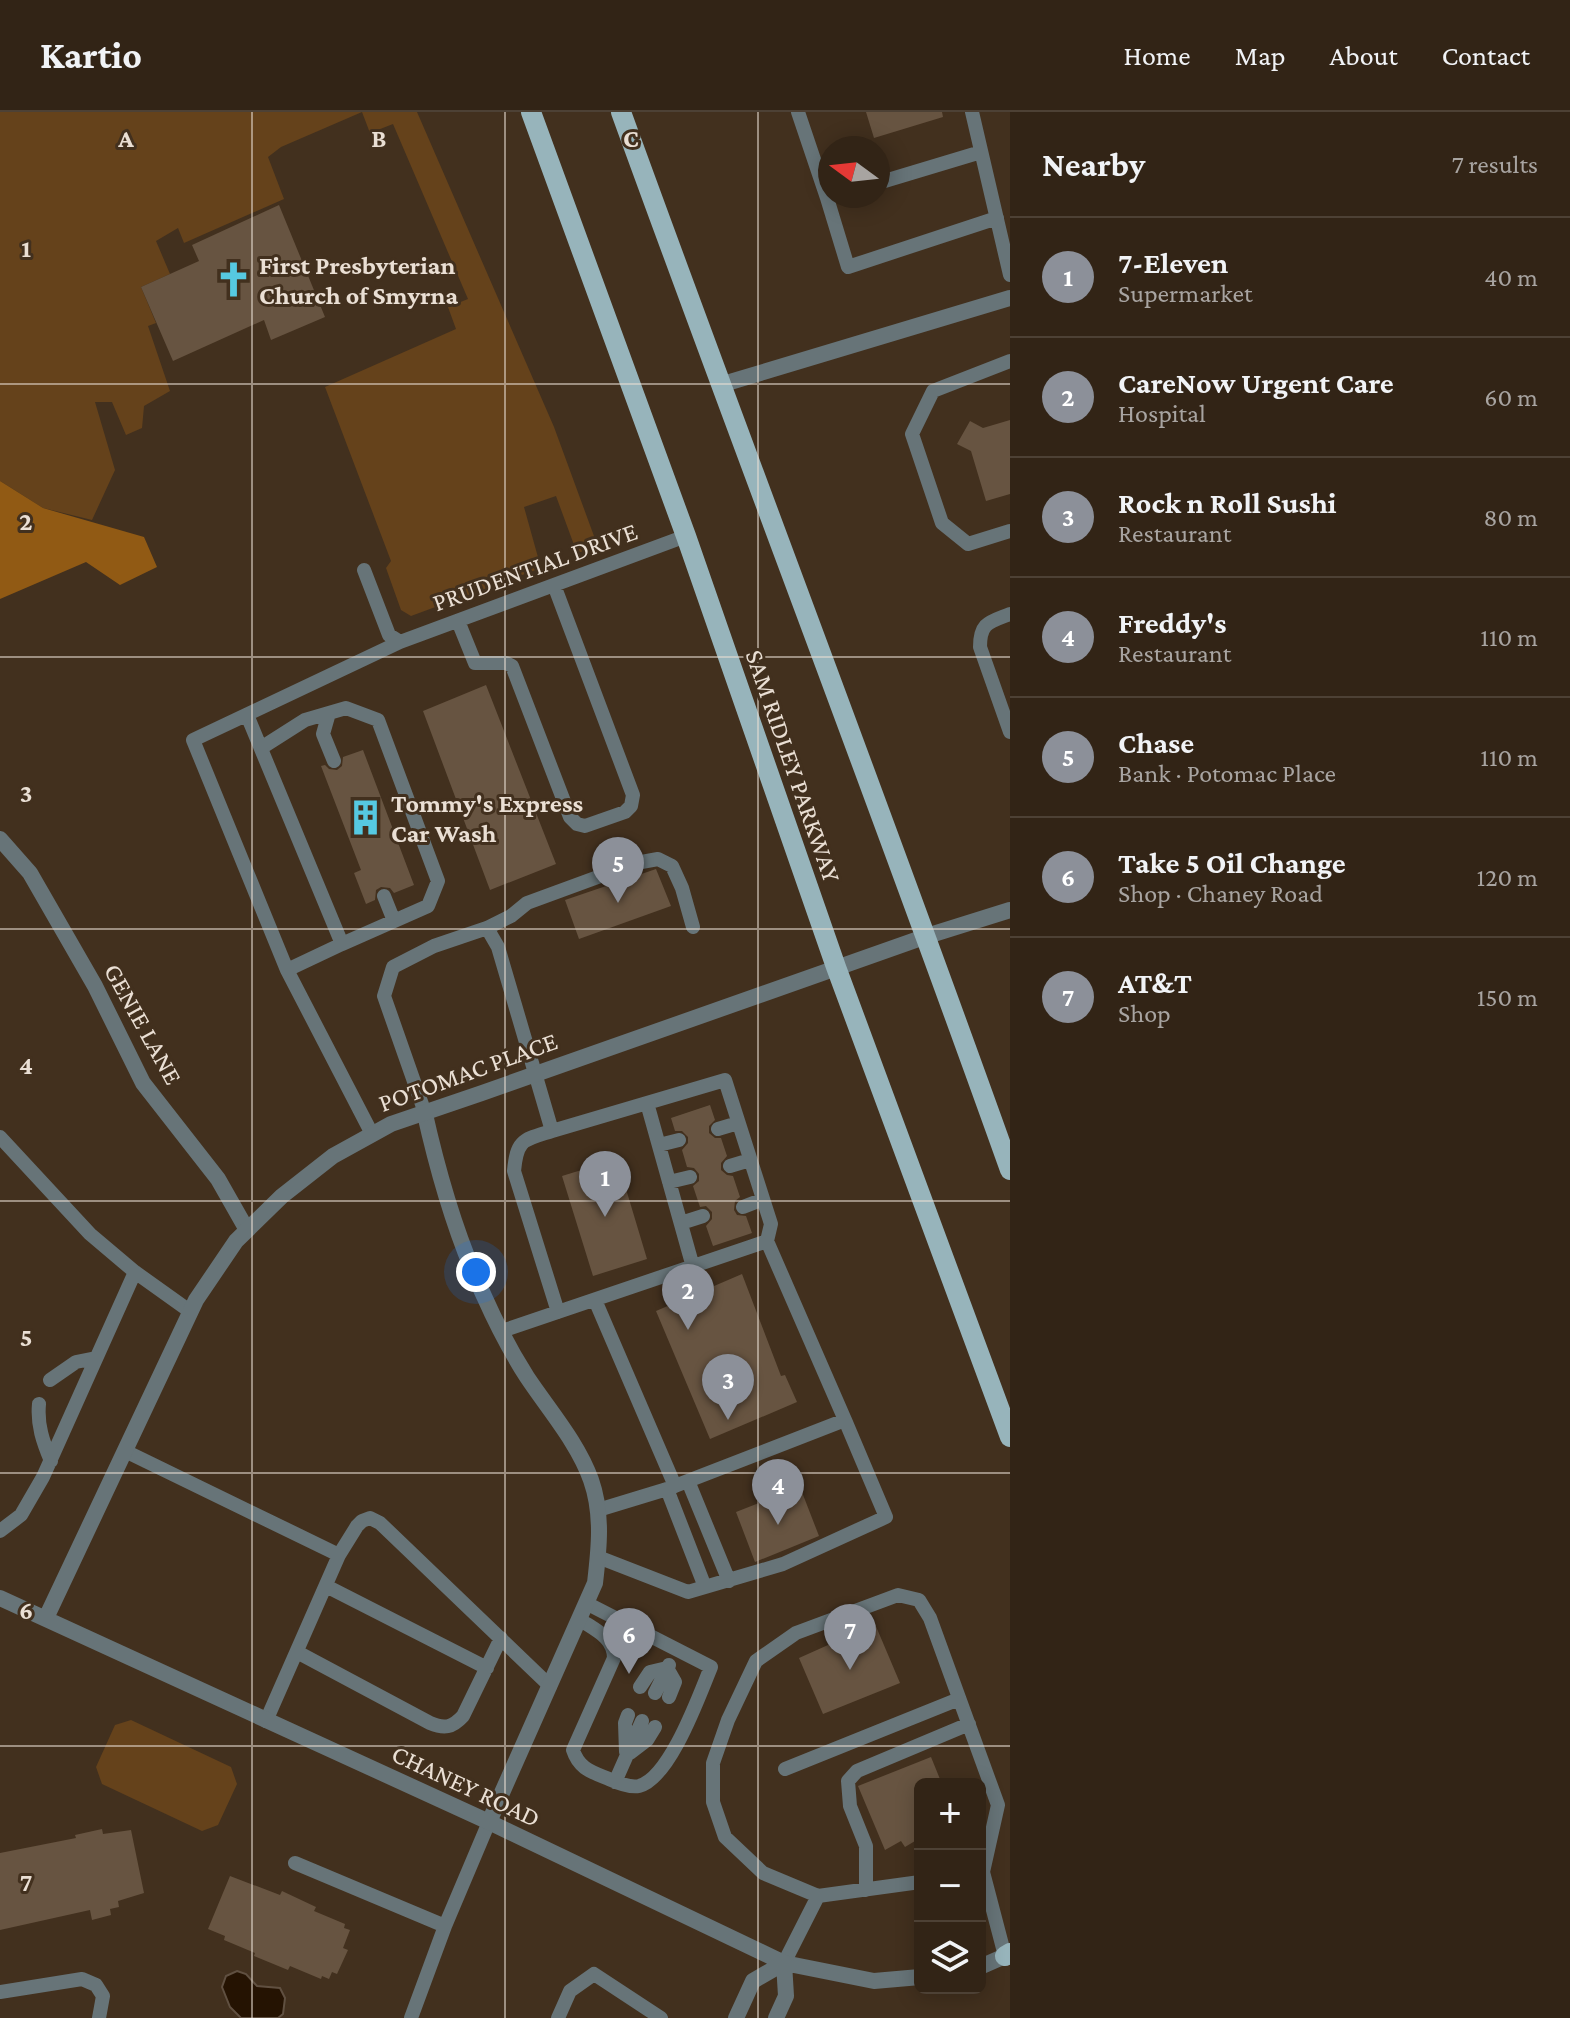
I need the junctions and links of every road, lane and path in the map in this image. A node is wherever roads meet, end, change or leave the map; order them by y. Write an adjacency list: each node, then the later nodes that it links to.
1 (531, 112): 15 (main road, SAM RIDLEY PARKWAY)
2 (621, 112): 13 (main road)
3 (798, 112): 6 (lane)
4 (972, 112): 5 (lane)
5 (981, 152): 7 (lane); 9 (lane)
6 (818, 165)
7 (890, 179)
8 (833, 208): 9 (lane)
9 (997, 218): 10 (lane)
10 (1010, 275)
11 (1010, 298): 13 (street)
12 (1010, 361): 14 (lane)
13 (720, 385): 32 (main road)
14 (1010, 531)
15 (686, 536): 17 (lane, PRUDENTIAL DRIVE); 34 (main road, SAM RIDLEY PARKWAY)
16 (364, 570): 20 (lane)
17 (554, 585): 19 (lane, PRUDENTIAL DRIVE); 19 (lane)
18 (1010, 614): 23 (lane)
19 (458, 621): 20 (lane, PRUDENTIAL DRIVE)
20 (400, 642): 22 (lane, PRUDENTIAL DRIVE)
21 (329, 713): 24 (lane); 25 (lane); 29 (lane)
22 (247, 715): 24 (lane); 35 (lane, PRUDENTIAL DRIVE)
23 (1010, 732)
24 (261, 748): 33 (lane)
25 (334, 761)
26 (0, 839): 55 (street, GENIE LANE)
27 (384, 896): 29 (lane)
28 (1010, 910): 32 (street, POTOMAC PLACE)
29 (394, 921): 33 (lane)
30 (693, 927): 31 (lane)
31 (487, 928): 36 (lane); 38 (lane)
32 (927, 936): 34 (street, POTOMAC PLACE); 48 (main road)
33 (342, 944): 35 (lane)
34 (836, 967): 36 (street, POTOMAC PLACE); 67 (main road, SAM RIDLEY PARKWAY)
35 (287, 970): 42 (lane)
36 (536, 1072): 38 (street, POTOMAC PLACE); 41 (lane)
37 (647, 1103): 39 (lane); 41 (lane); 45 (lane)
38 (424, 1110): 42 (street, POTOMAC PLACE); 62 (street)
39 (738, 1123): 40 (lane); 46 (lane)
40 (718, 1129)
41 (552, 1131): 61 (lane)
42 (372, 1134): 55 (street, POTOMAC PLACE)
43 (0, 1137): 58 (lane)
44 (679, 1140): 45 (lane)
45 (659, 1145): 50 (lane)
46 (750, 1160): 47 (lane); 51 (lane)
47 (730, 1166)
48 (1010, 1170)
49 (690, 1177): 50 (lane)
50 (669, 1182): 54 (lane)
51 (761, 1200): 52 (lane); 56 (lane)
52 (743, 1207)
53 (703, 1216): 54 (lane)
54 (681, 1223): 57 (lane)
55 (247, 1230): 60 (street, POTOMAC PLACE)
56 (767, 1241): 57 (lane); 66 (lane)
57 (693, 1267): 59 (lane)
58 (135, 1272): 60 (lane); 63 (lane)
59 (595, 1300): 61 (lane); 70 (lane)
60 (191, 1312): 68 (street, POTOMAC PLACE)
61 (558, 1312): 62 (lane)
62 (502, 1331): 71 (street)
63 (96, 1358): 64 (lane); 69 (lane)
64 (50, 1380)
65 (39, 1404): 69 (lane)
66 (845, 1420): 70 (lane); 75 (lane)
67 (1010, 1437)
68 (125, 1451): 73 (lane); 80 (street, POTOMAC PLACE)
69 (51, 1461): 72 (lane)
70 (677, 1486): 71 (lane); 75 (lane); 77 (lane)
71 (598, 1510): 74 (street)
72 (0, 1531)
73 (339, 1555): 76 (lane); 81 (lane)
74 (598, 1557): 77 (lane); 79 (street)
75 (729, 1581): 77 (lane)
76 (326, 1586): 83 (lane); 84 (lane)
77 (705, 1587)
78 (0, 1598): 80 (street, CHANEY ROAD)
79 (583, 1611): 82 (lane); 86 (street); 94 (lane)
80 (46, 1618): 90 (street, CHANEY ROAD)
81 (501, 1638): 84 (lane); 86 (lane)
82 (676, 1649): 85 (lane); 94 (lane)
83 (297, 1652): 84 (lane); 90 (lane)
84 (487, 1668)
85 (667, 1668): 87 (lane); 88 (lane)
86 (550, 1686): 95 (street)
87 (640, 1687)
88 (662, 1695)
89 (959, 1699): 91 (lane); 93 (lane); 101 (lane)
90 (266, 1721): 95 (street, CHANEY ROAD)
91 (969, 1724): 96 (lane); 100 (lane)
92 (626, 1756): 92 (lane); 94 (lane)
93 (785, 1769)
94 (615, 1782)
95 (489, 1822): 102 (lane); 104 (street, CHANEY ROAD)
96 (986, 1852)
97 (295, 1863): 102 (lane)
98 (914, 1883): 100 (lane)
99 (986, 1887): 103 (lane)
100 (866, 1890): 101 (lane)
101 (818, 1896): 104 (lane)
102 (445, 1926): 109 (lane)
103 (1008, 1954): 105 (street)
104 (784, 1963): 106 (street, CHANEY ROAD); 112 (street); 113 (street)
105 (986, 1964)
106 (914, 1978)
107 (0, 1992): 108 (lane)
108 (99, 2018)
109 (411, 2018)
110 (558, 2018): 111 (lane)
111 (661, 2018)
112 (736, 2018)
113 (776, 2018)

